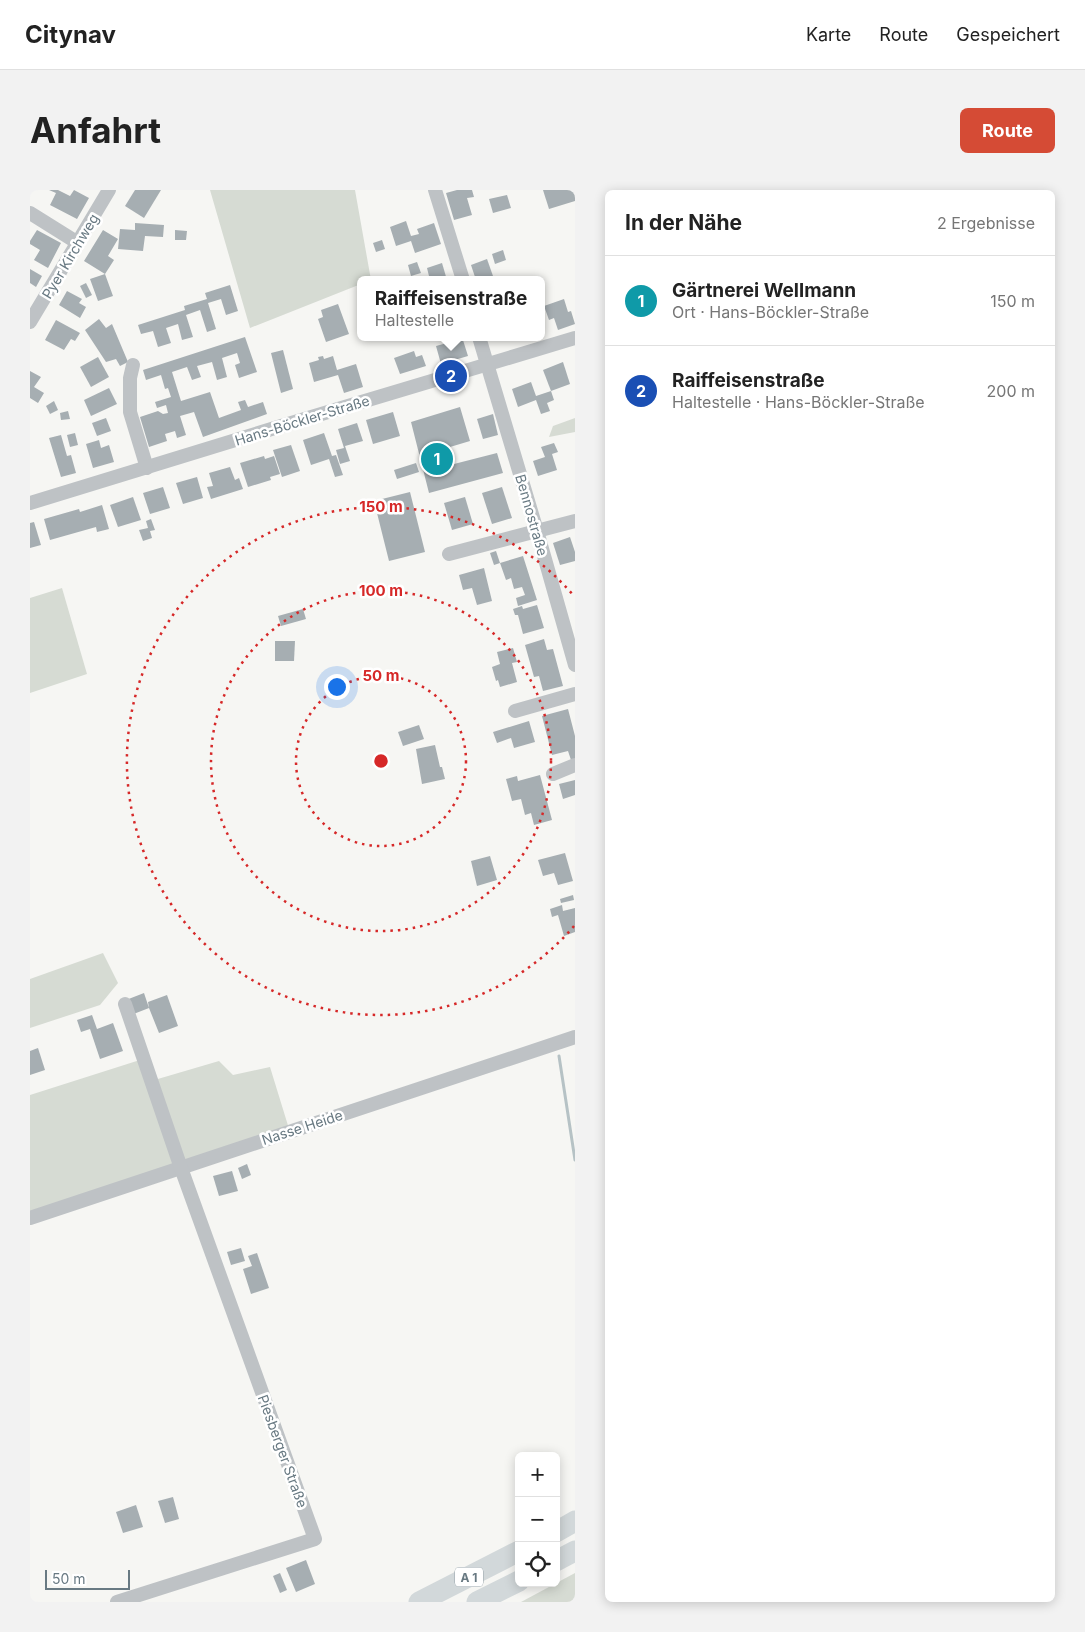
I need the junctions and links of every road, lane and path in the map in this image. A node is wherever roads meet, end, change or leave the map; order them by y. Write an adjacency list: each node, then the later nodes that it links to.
1 (109, 190): 4 (street, Pyer Kirchweg)
2 (435, 190): 5 (street)
3 (30, 213): 4 (street)
4 (78, 243): 6 (street, Pyer Kirchweg)
5 (462, 276)
6 (30, 322)
7 (575, 338): 9 (street, Hans-Böckler-Straße)
8 (480, 341): 9 (street, Bennostraße)
9 (487, 364): 11 (street, Hans-Böckler-Straße); 14 (street, Bennostraße)
10 (132, 371): 11 (street)
11 (147, 468): 12 (street, Hans-Böckler-Straße)
12 (30, 504)
13 (575, 520): 14 (street)
14 (537, 531): 15 (street); 16 (street, Bennostraße)
15 (449, 554)
16 (575, 665)
17 (575, 694): 18 (street)
18 (515, 711)
19 (575, 765): 20 (street)
20 (552, 774)
21 (125, 1004): 23 (street)
22 (575, 1037): 23 (street, Nasse Heide)
23 (180, 1168): 24 (street, Nasse Heide); 31 (street, Piesberger Straße)
24 (30, 1218)
25 (575, 1521): 26 (highway)
26 (560, 1530)
27 (575, 1551): 29 (highway)
28 (515, 1553): 32 (highway, A 1)
29 (560, 1560)
30 (515, 1583): 33 (highway, A 1)
31 (117, 1602)
32 (419, 1602)
33 (477, 1602)

